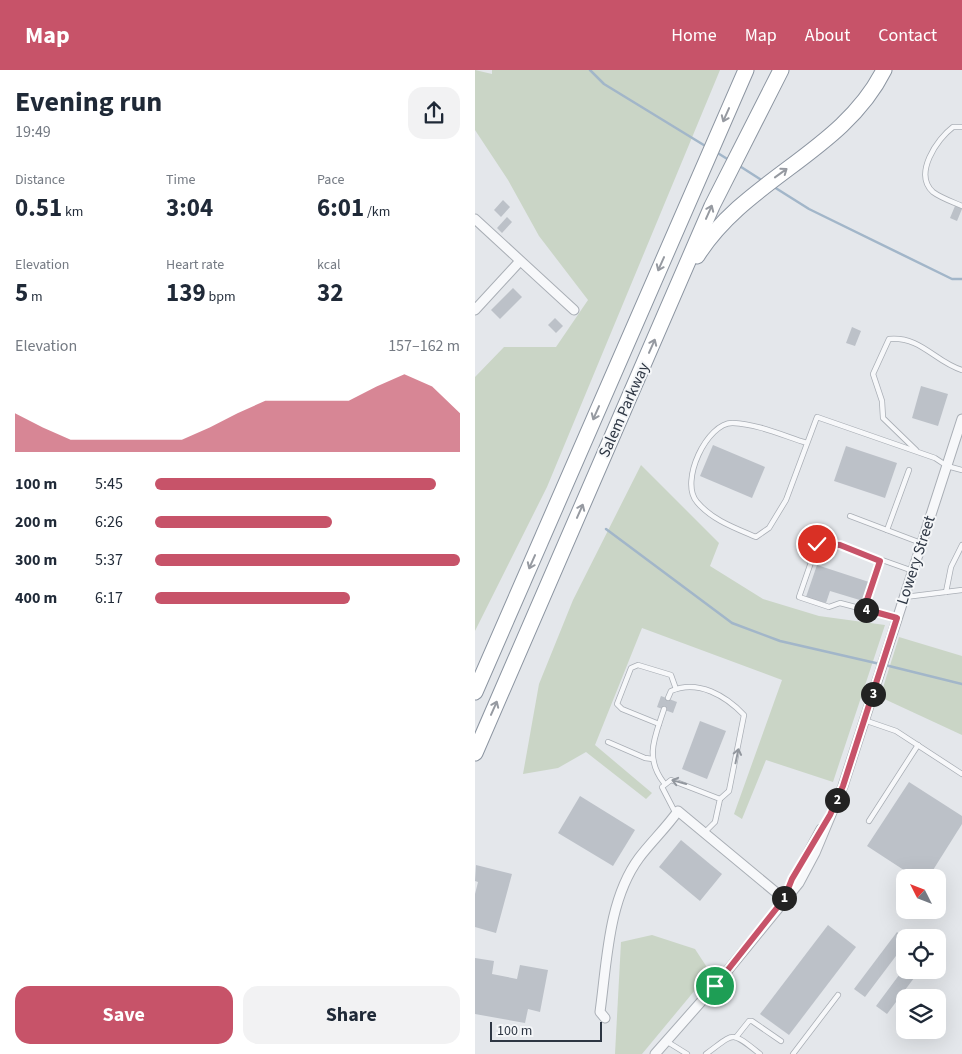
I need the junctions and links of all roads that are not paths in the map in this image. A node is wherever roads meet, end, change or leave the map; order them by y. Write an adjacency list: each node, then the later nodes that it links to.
1 (746, 70): 30 (highway, Salem Parkway, one-way to 30)
2 (781, 70): 8 (highway, Salem Parkway, one-way to 2)
3 (884, 70): 8 (highway, one-way to 3)
4 (962, 127): 5 (lane)
5 (962, 206)
6 (475, 219): 7 (street)
7 (520, 261): 9 (street); 10 (street)
8 (677, 289): 37 (highway, Salem Parkway, one-way to 8)
9 (475, 310)
10 (574, 310)
11 (962, 370): 14 (lane)
12 (962, 419): 15 (street, Lowery Street)
13 (807, 444): 13 (lane); 14 (lane)
14 (917, 451): 15 (lane)
15 (947, 466): 17 (lane); 20 (street, Lowery Street)
16 (909, 470): 19 (lane)
17 (962, 470)
18 (850, 516): 19 (lane)
19 (887, 530): 20 (lane)
20 (922, 543): 23 (street, Lowery Street)
21 (962, 545): 25 (lane)
22 (880, 561): 23 (lane); 27 (lane); 27 (lane)
23 (913, 571): 26 (street, Lowery Street)
24 (962, 590): 25 (lane)
25 (946, 592): 26 (lane)
26 (904, 597): 28 (street, Lowery Street)
27 (864, 609): 28 (lane)
28 (897, 618): 33 (street, Lowery Street)
29 (676, 689): 31 (lane); 34 (lane); 41 (lane, one-way to 29)
30 (475, 692)
31 (668, 698)
32 (664, 709): 34 (lane)
33 (864, 720): 36 (lane); 45 (street, Lowery Street)
34 (659, 724): 38 (lane)
35 (608, 742): 38 (lane)
36 (918, 745): 39 (lane); 43 (lane)
37 (475, 753)
38 (653, 759): 40 (lane)
39 (962, 774)
40 (665, 783): 41 (lane, one-way to 40); 42 (lane)
41 (720, 799): 44 (lane)
42 (677, 812): 44 (street); 47 (street)
43 (869, 821)
44 (705, 833): 45 (street)
45 (784, 899): 49 (street, Lowery Street)
46 (838, 994): 55 (lane)
47 (605, 1018)
48 (737, 1036): 50 (lane); 53 (lane); 54 (lane)
49 (666, 1041): 51 (street, Lowery Street); 52 (lane)
50 (781, 1041)
51 (655, 1054)
52 (687, 1054)
53 (706, 1054)
54 (760, 1054)
55 (793, 1054)

